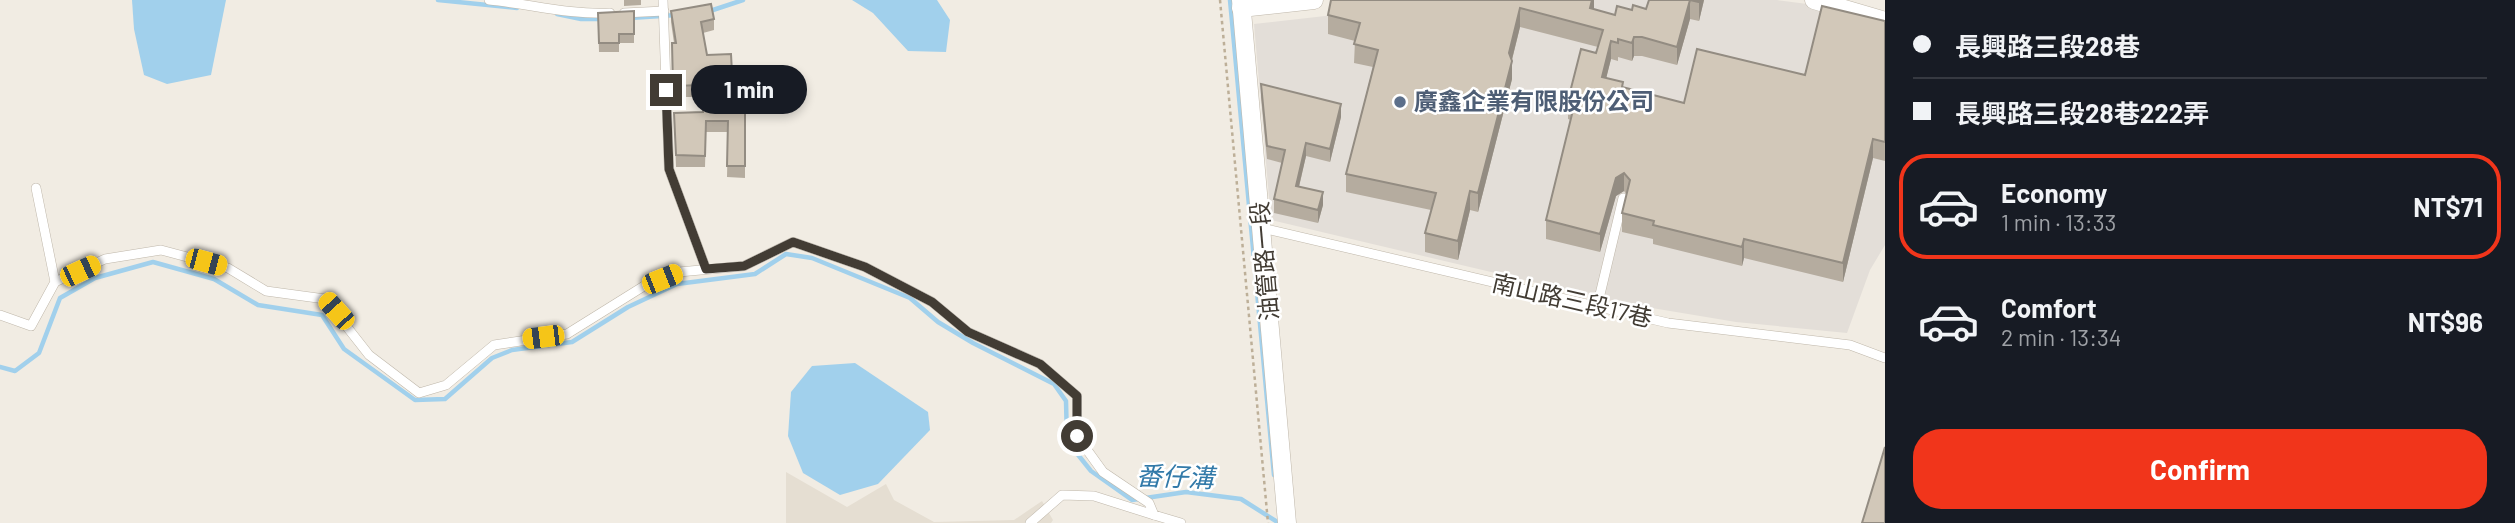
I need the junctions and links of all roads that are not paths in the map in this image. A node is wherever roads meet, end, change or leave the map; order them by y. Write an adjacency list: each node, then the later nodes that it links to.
1 (489, 0): 6 (lane)
2 (663, 0): 6 (lane)
3 (1314, 0): 5 (street)
4 (1814, 0): 7 (street)
5 (1241, 4): 10 (street, 油管路一段)
6 (664, 11): 11 (lane)
7 (1885, 21)
8 (36, 188): 12 (lane)
9 (1623, 198): 13 (lane)
10 (1262, 228): 13 (lane, 南山路三段17巷); 19 (street, 油管路一段)
11 (706, 269): 12 (lane); 16 (lane)
12 (55, 282): 14 (lane)
13 (1597, 307): 15 (lane, 南山路三段17巷)
14 (0, 315)
15 (1885, 358)
16 (1154, 515): 17 (lane); 18 (lane)
17 (1030, 523)
18 (1181, 523)
19 (1287, 523)

